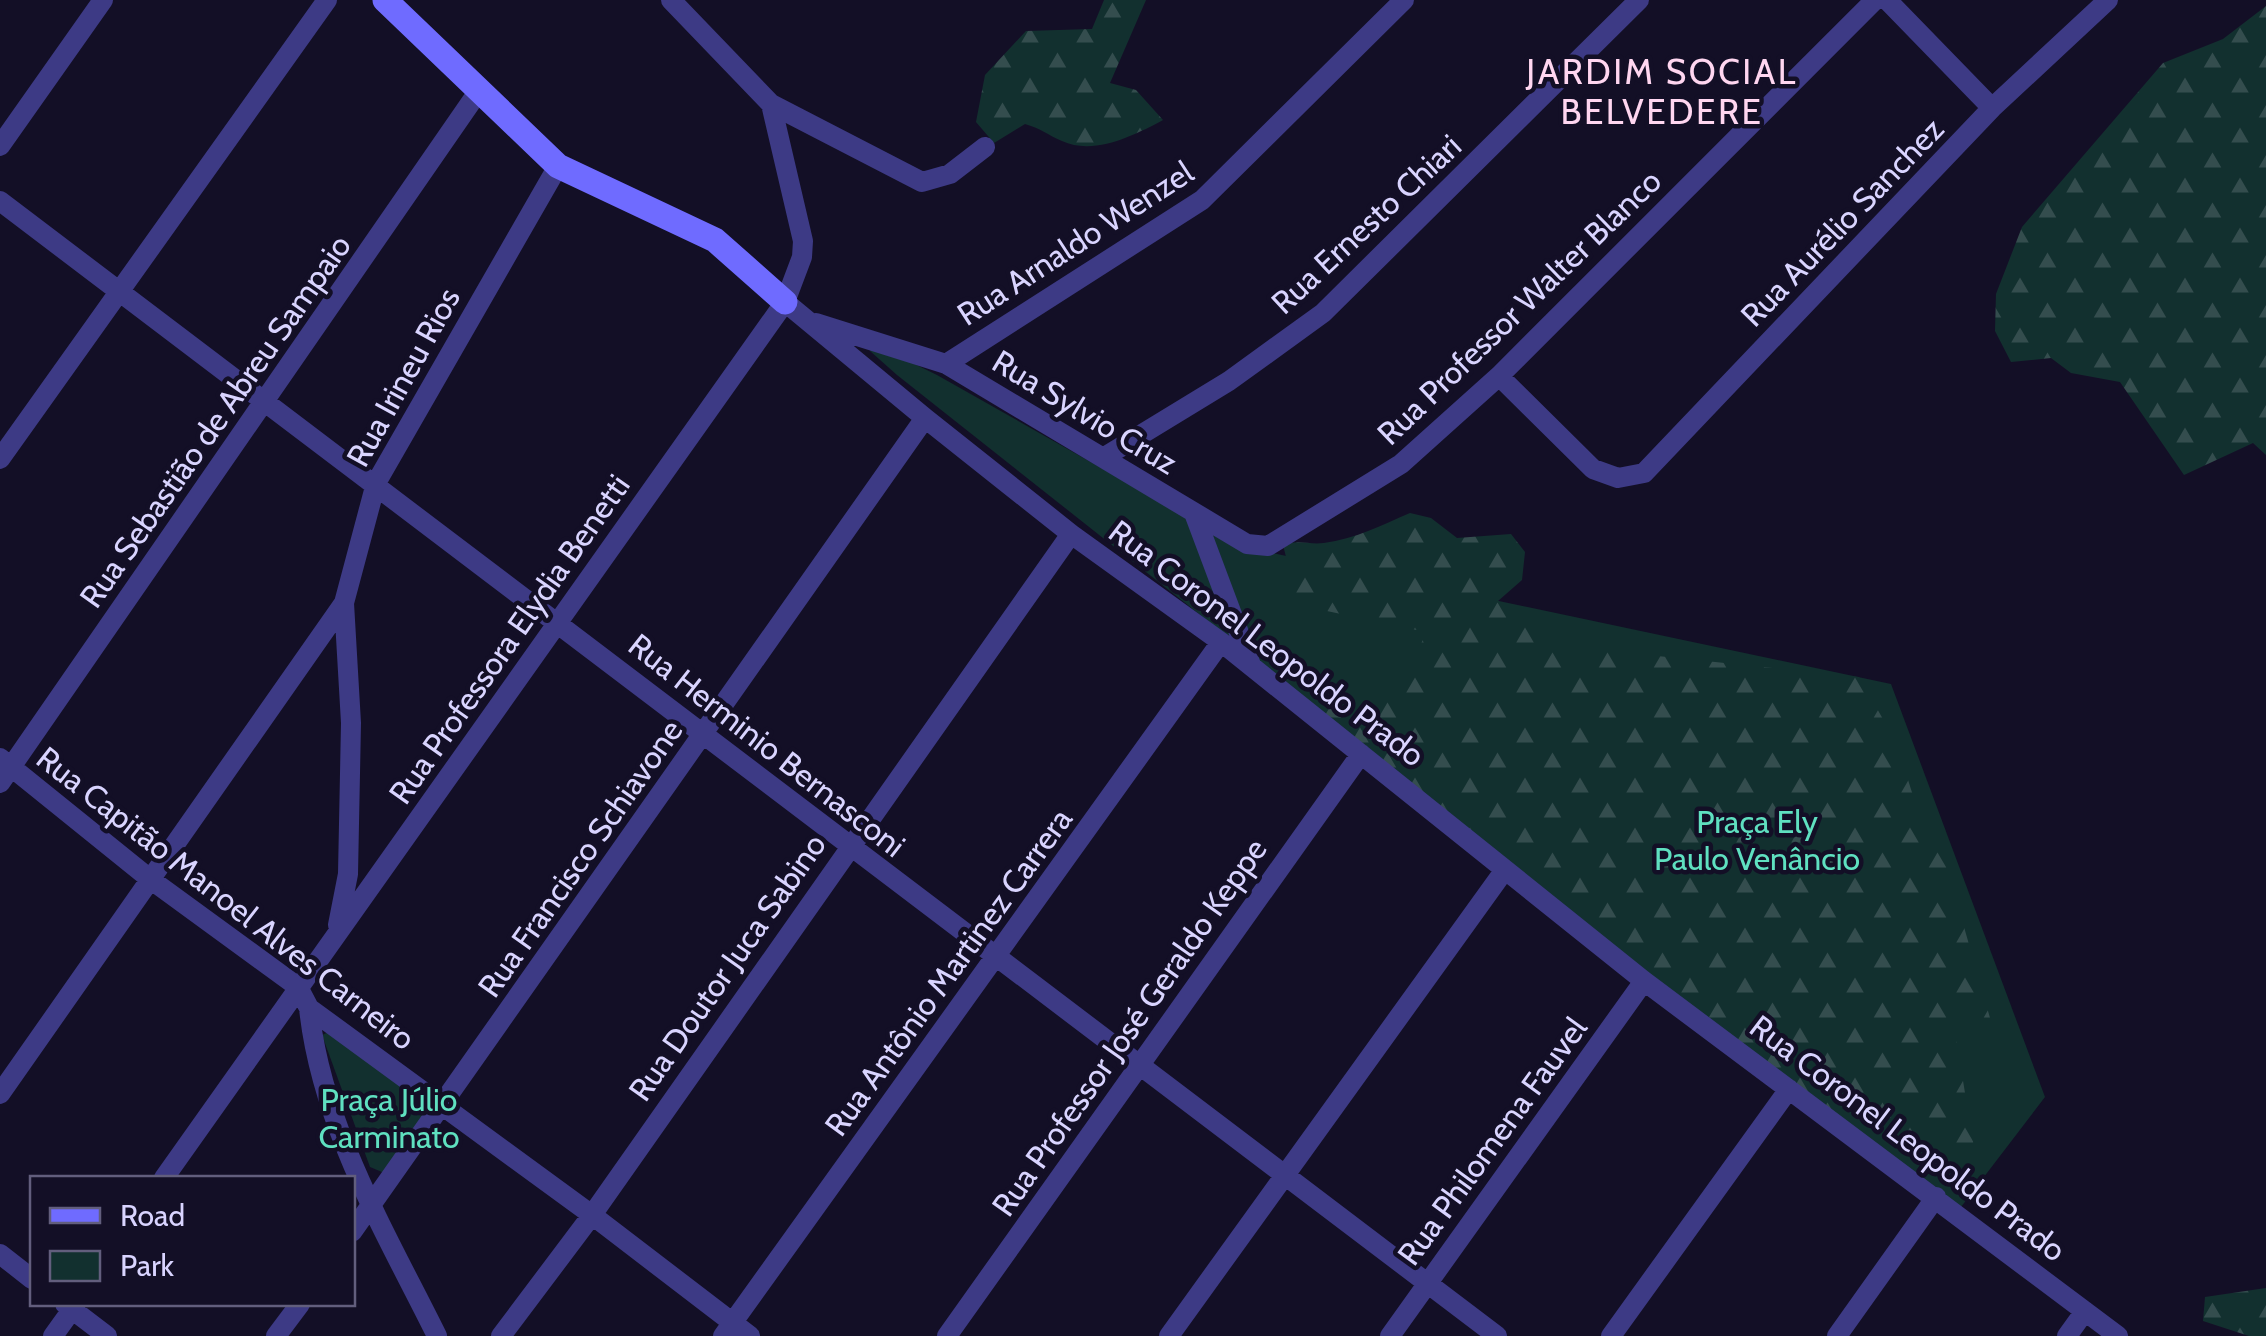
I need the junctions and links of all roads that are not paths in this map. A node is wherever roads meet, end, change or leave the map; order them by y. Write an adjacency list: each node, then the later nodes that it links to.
1 (102, 0): 13 (street)
2 (327, 0): 17 (street)
3 (386, 0): 10 (street, Rua Coronel Leopoldo Prado)
4 (671, 0): 11 (street)
5 (1404, 0): 20 (street, Rua Arnaldo Wenzel)
6 (1639, 0): 24 (street, Rua Ernesto Chiari)
7 (1875, 0): 21 (street, Rua Professor Walter Blanco)
8 (1887, 0): 12 (street)
9 (2108, 0): 12 (street, Rua Aurélio Sanchez)
10 (478, 92): 15 (street, Rua Coronel Leopoldo Prado); 22 (street, Rua Sebastião de Abreu Sampaio)
11 (770, 104): 14 (street); 18 (street, Rua Professora Elydia Benetti)
12 (1992, 108): 21 (street, Rua Aurélio Sanchez)
13 (0, 146)
14 (986, 147)
15 (558, 166): 18 (street, Rua Coronel Leopoldo Prado); 26 (street, Rua Irineu Rios)
16 (0, 201): 17 (street, Rua Herminio Bernasconi)
17 (117, 290): 22 (street, Rua Herminio Bernasconi); 25 (street)
18 (786, 302): 19 (street, Rua Coronel Leopoldo Prado); 31 (street, Rua Professora Elydia Benetti)
19 (809, 322): 20 (street, Rua Sylvio Cruz); 23 (street, Rua Coronel Leopoldo Prado)
20 (946, 364): 24 (street, Rua Sylvio Cruz)
21 (1499, 376): 29 (street, Rua Professor Walter Blanco)
22 (266, 403): 26 (street, Rua Herminio Bernasconi); 36 (street, Rua Sebastião de Abreu Sampaio)
23 (925, 418): 28 (street, Rua Coronel Leopoldo Prado); 34 (street, Rua Francisco Schiavone)
24 (1106, 456): 27 (street, Rua Sylvio Cruz)
25 (0, 459)
26 (376, 483): 30 (street, Rua Irineu Rios); 31 (street, Rua Herminio Bernasconi)
27 (1194, 512): 29 (street, Rua Sylvio Cruz); 33 (street)
28 (1071, 534): 32 (street, Rua Coronel Leopoldo Prado); 37 (street, Rua Doutor Juca Sabino)
29 (1268, 546)
30 (344, 603): 39 (street); 40 (street, Rua Irineu Rios)
31 (558, 622): 34 (street, Rua Herminio Bernasconi); 40 (street, Rua Professora Elydia Benetti)
32 (1221, 642): 33 (street, Rua Coronel Leopoldo Prado); 41 (street, Rua Antônio Martinez Carrera)
33 (1252, 667): 35 (street, Rua Coronel Leopoldo Prado)
34 (703, 734): 37 (street, Rua Herminio Bernasconi); 48 (street, Rua Francisco Schiavone)
35 (1361, 754): 38 (street, Rua Coronel Leopoldo Prado); 45 (street, Rua Professor José Geraldo Keppe)
36 (4, 769): 39 (street, Rua Capitão Manoel Alves Carneiro)
37 (848, 846): 41 (street, Rua Herminio Bernasconi); 53 (street, Rua Doutor Juca Sabino)
38 (1504, 871): 42 (street, Rua Coronel Leopoldo Prado); 49 (street)
39 (150, 879): 43 (street, Rua Capitão Manoel Alves Carneiro); 47 (street)
40 (336, 932): 43 (street, Rua Professora Elydia Benetti)
41 (996, 959): 45 (street, Rua Herminio Bernasconi); 62 (street, Rua Antônio Martinez Carrera)
42 (1644, 981): 46 (street, Rua Coronel Leopoldo Prado); 57 (street, Rua Philomena Fauvel)
43 (298, 987): 44 (street, Rua Capitão Manoel Alves Carneiro); 50 (street, Rua Professora Elydia Benetti)
44 (309, 1008): 48 (street, Rua Capitão Manoel Alves Carneiro); 52 (street)
45 (1139, 1061): 49 (street, Rua Herminio Bernasconi); 69 (street, Rua Professor José Geraldo Keppe)
46 (1789, 1090): 51 (street, Rua Coronel Leopoldo Prado); 73 (street)
47 (0, 1094)
48 (444, 1105): 52 (street, Rua Francisco Schiavone); 53 (street, Rua Capitão Manoel Alves Carneiro)
49 (1286, 1174): 57 (street, Rua Herminio Bernasconi); 70 (street)
50 (165, 1176)
51 (1936, 1197): 61 (street, Rua Coronel Leopoldo Prado); 74 (street)
52 (372, 1205): 54 (street, Rua Francisco Schiavone); 66 (street)
53 (592, 1214): 62 (street, Rua Capitão Manoel Alves Carneiro); 67 (street, Rua Doutor Juca Sabino)
54 (355, 1228)
55 (0, 1254): 56 (street)
56 (30, 1277)
57 (1428, 1283): 71 (street, Rua Philomena Fauvel); 72 (street, Rua Herminio Bernasconi)
58 (70, 1306): 63 (street)
59 (72, 1306): 64 (street)
60 (298, 1306): 65 (street)
61 (2085, 1311): 75 (street); 76 (street, Rua Coronel Leopoldo Prado)
62 (728, 1329): 68 (street, Rua Capitão Manoel Alves Carneiro)
63 (53, 1336)
64 (106, 1336)
65 (276, 1336)
66 (437, 1336)
67 (502, 1336)
68 (750, 1336)
69 (947, 1336)
70 (1169, 1336)
71 (1390, 1336)
72 (1497, 1336)
73 (1611, 1336)
74 (1837, 1336)
75 (2067, 1336)
76 (2118, 1336)

